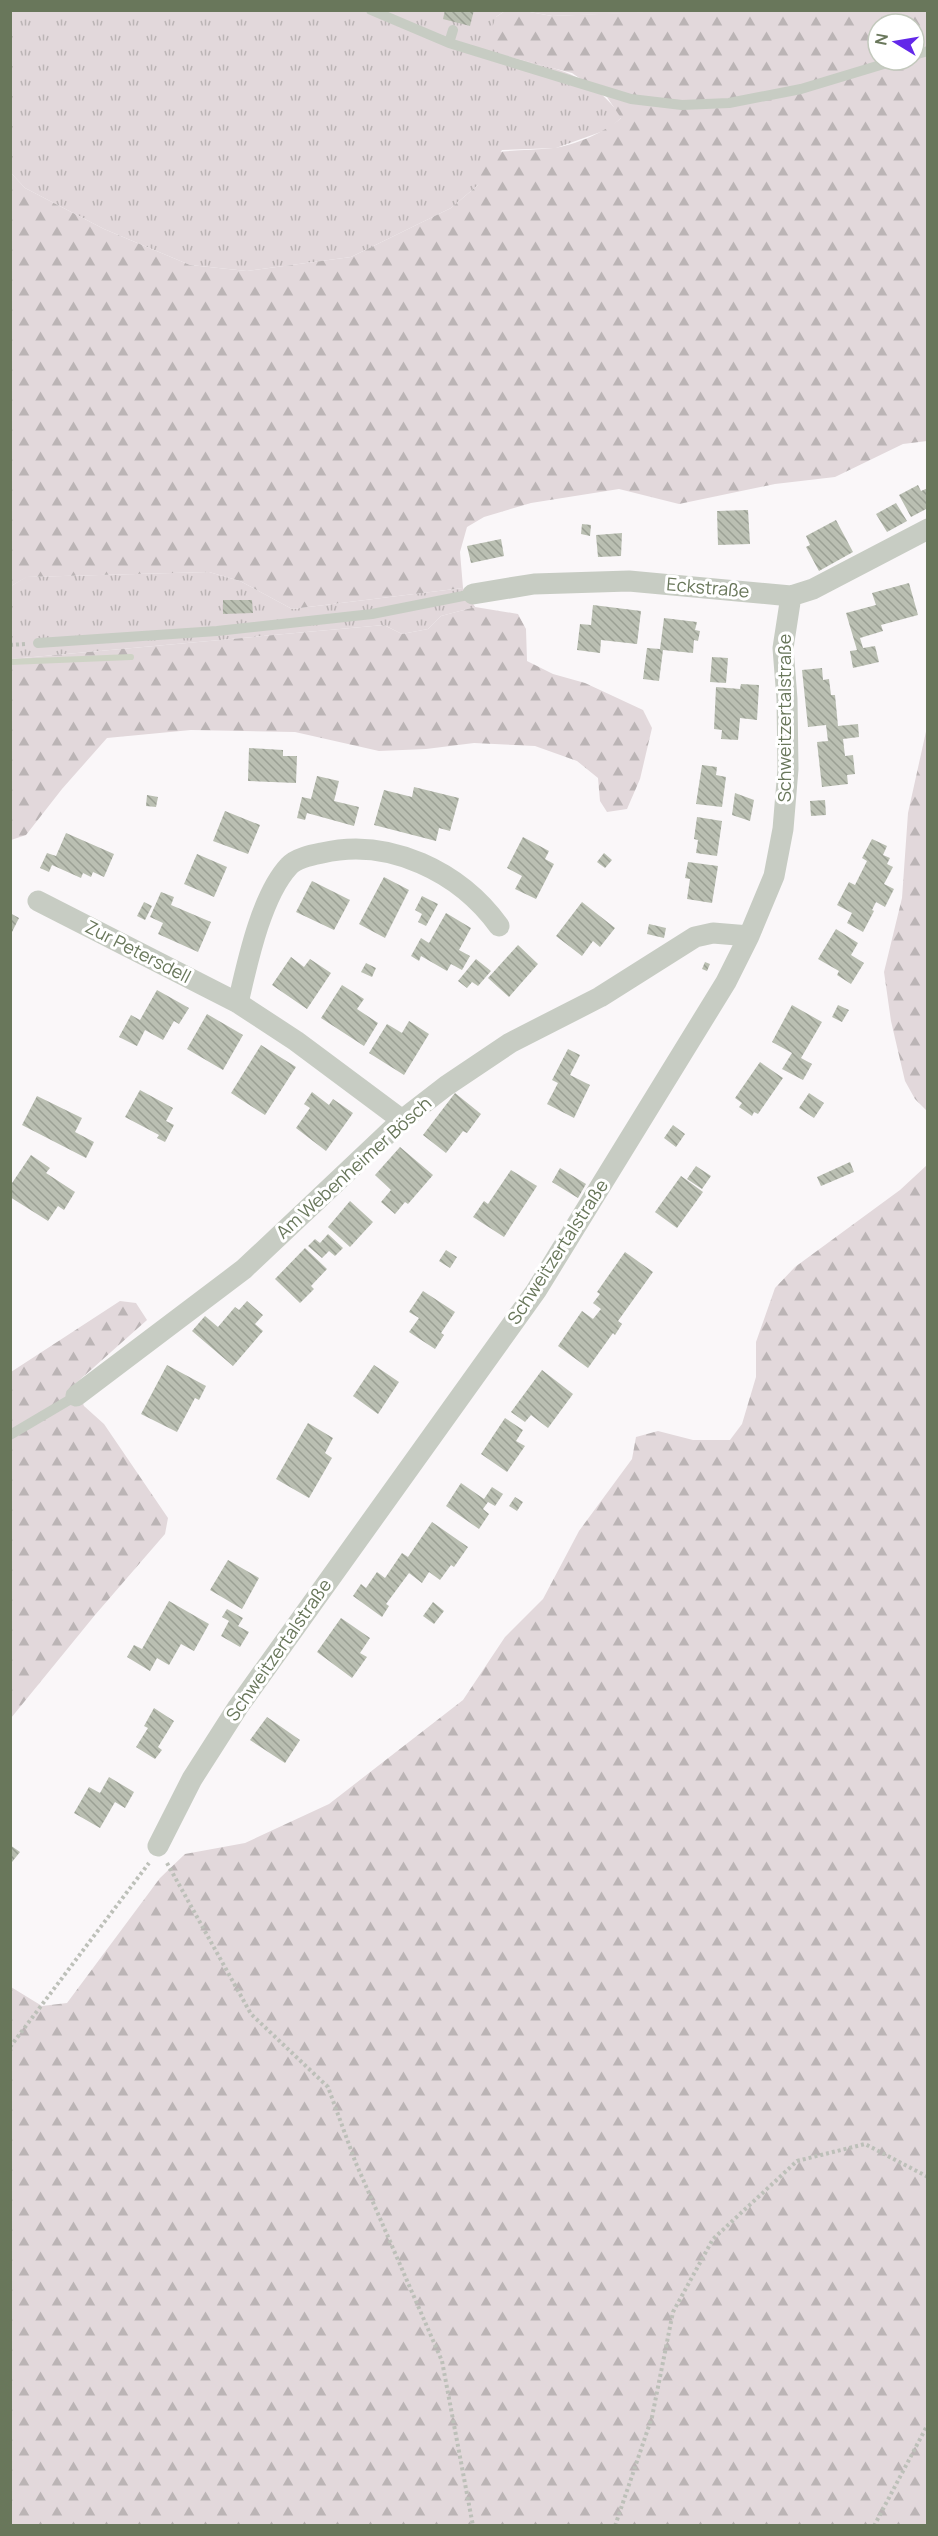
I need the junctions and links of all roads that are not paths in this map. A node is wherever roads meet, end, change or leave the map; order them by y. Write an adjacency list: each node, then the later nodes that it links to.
1 (371, 10): 3 (lane)
2 (453, 30): 3 (lane)
3 (449, 43): 4 (lane)
4 (866, 69)
5 (927, 529): 7 (street, Eckstraße)
6 (473, 594): 7 (street, Eckstraße); 8 (lane)
7 (791, 596): 11 (street, Schweitzertalstraße)
8 (38, 643)
9 (38, 901): 12 (street, Zur Petersdell)
10 (499, 926): 12 (street)
11 (749, 936): 13 (street, Am Webenheimer Bösch); 16 (street, Schweitzertalstraße)
12 (238, 1003): 13 (street, Zur Petersdell)
13 (402, 1119): 14 (street, Am Webenheimer Bösch)
14 (76, 1396): 15 (lane)
15 (10, 1435)
16 (159, 1846)

